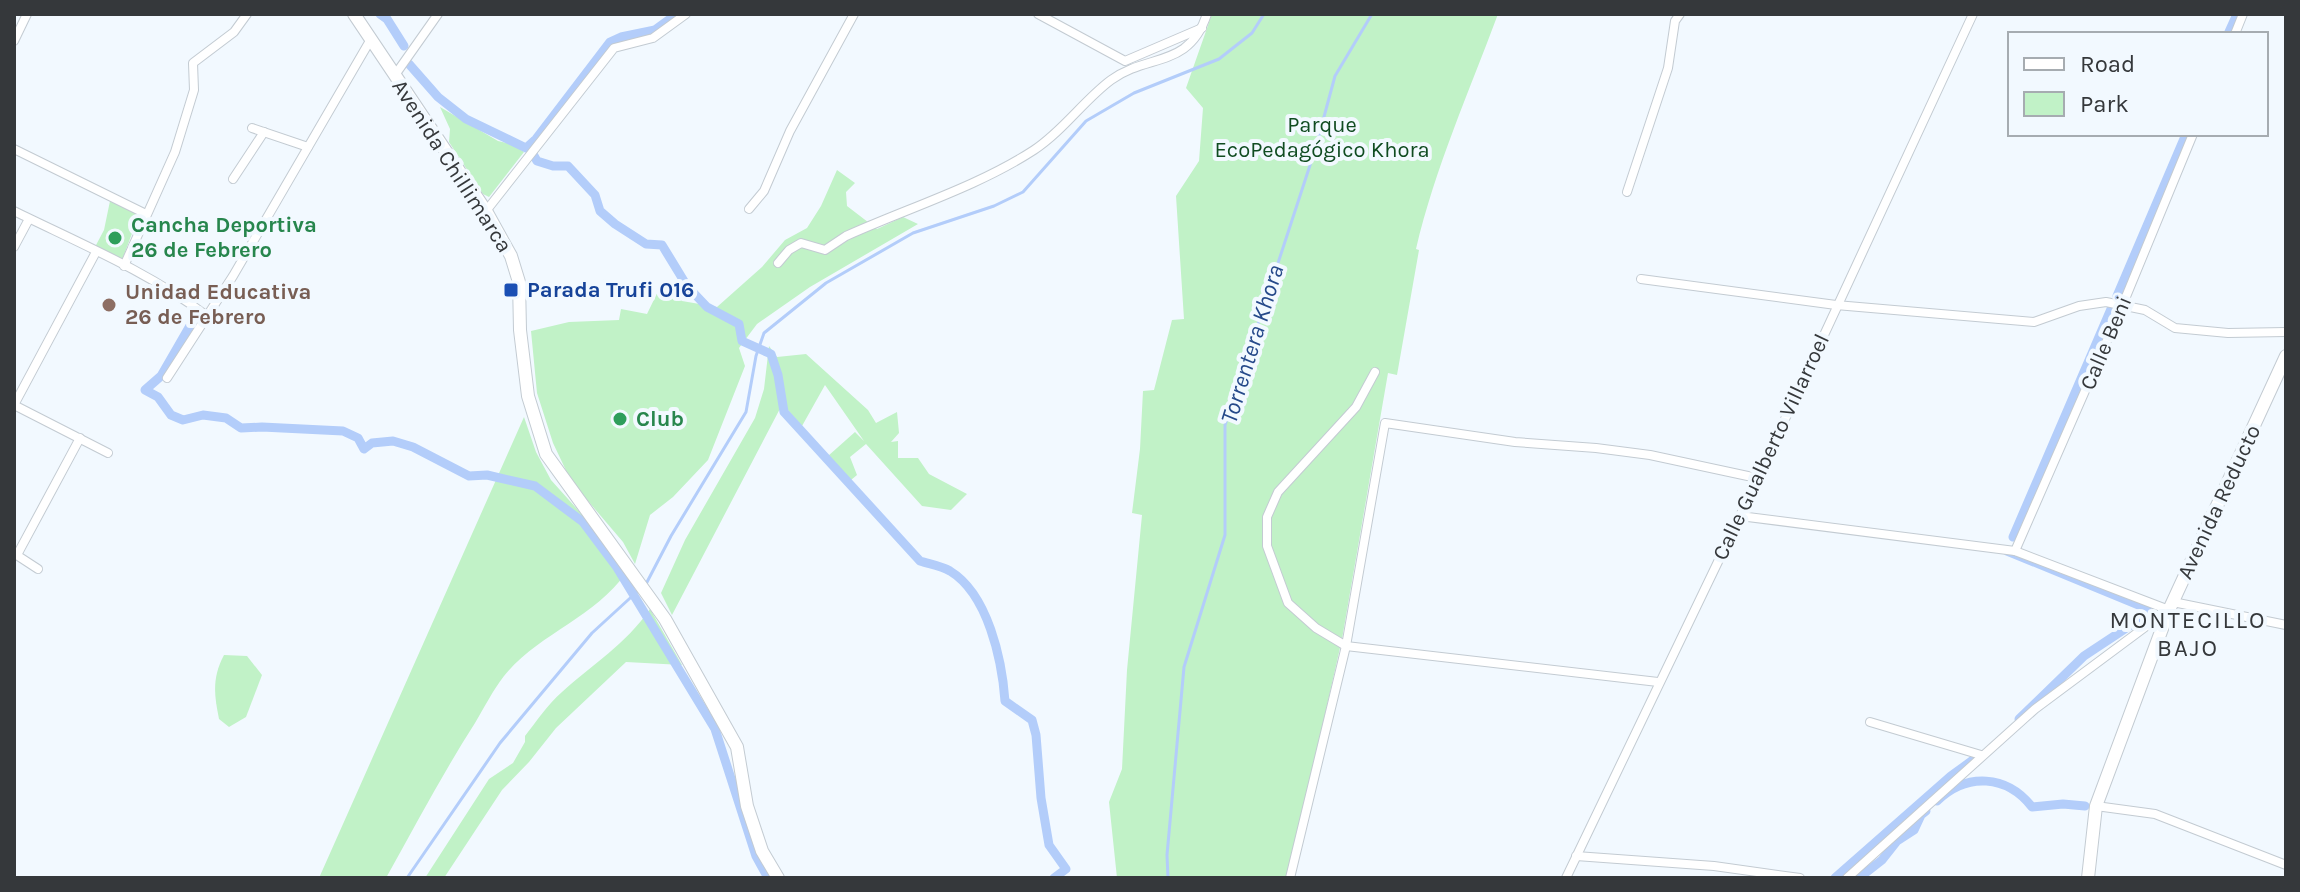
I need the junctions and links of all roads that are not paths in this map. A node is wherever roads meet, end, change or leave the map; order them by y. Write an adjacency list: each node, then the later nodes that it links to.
1 (27, 14): 13 (street)
2 (247, 14): 25 (street)
3 (354, 14): 12 (street, Avenida Chillimarca)
4 (438, 14): 14 (street)
5 (686, 14): 24 (street)
6 (854, 14): 22 (street)
7 (1038, 14): 11 (street)
8 (1207, 14): 11 (street)
9 (1680, 14): 21 (street)
10 (1973, 14): 33 (street, Calle Gualberto Villarroel)
11 (1203, 28): 29 (street)
12 (371, 39): 14 (street, Avenida Chillimarca); 18 (street)
13 (14, 41)
14 (395, 75): 24 (street, Avenida Chillimarca)
15 (252, 128): 16 (street)
16 (264, 132): 18 (street); 20 (street)
17 (2192, 136): 32 (street, Calle Beni)
18 (308, 147): 34 (street)
19 (14, 149): 25 (street)
20 (233, 179)
21 (1627, 192)
22 (749, 209)
23 (14, 211): 26 (street)
24 (486, 211): 56 (street, Avenida Chillimarca)
25 (146, 214): 30 (street)
26 (29, 219): 27 (street); 28 (street)
27 (14, 247)
28 (96, 252): 30 (street); 39 (street)
29 (778, 263)
30 (124, 266): 34 (street)
31 (1641, 279): 33 (street)
32 (2123, 304): 33 (street); 35 (street); 44 (street, Calle Beni)
33 (1836, 305): 42 (street, Calle Gualberto Villarroel)
34 (207, 316): 38 (street)
35 (2286, 332)
36 (2286, 356): 47 (street, Avenida Reducto)
37 (1375, 372): 49 (street)
38 (167, 378)
39 (14, 405): 40 (street)
40 (80, 438): 41 (street); 45 (street)
41 (108, 453)
42 (1757, 478): 43 (street, Calle Gualberto Villarroel); 49 (street)
43 (1740, 516): 44 (street); 50 (street, Calle Gualberto Villarroel)
44 (2015, 551): 47 (street)
45 (15, 554): 46 (street)
46 (38, 569)
47 (2171, 606): 48 (street); 52 (street); 53 (street, Avenida Reducto)
48 (2286, 625)
49 (1346, 646): 50 (street); 57 (street)
50 (1658, 682): 54 (street, Calle Gualberto Villarroel)
51 (1870, 722): 52 (street)
52 (1981, 755): 60 (street)
53 (2096, 806): 55 (street); 61 (street, Avenida Reducto)
54 (1576, 856): 58 (street, Calle Gualberto Villarroel); 59 (street)
55 (2286, 865)
56 (778, 878)
57 (1290, 878)
58 (1566, 878)
59 (1800, 878)
60 (1847, 878)
61 (2088, 878)

